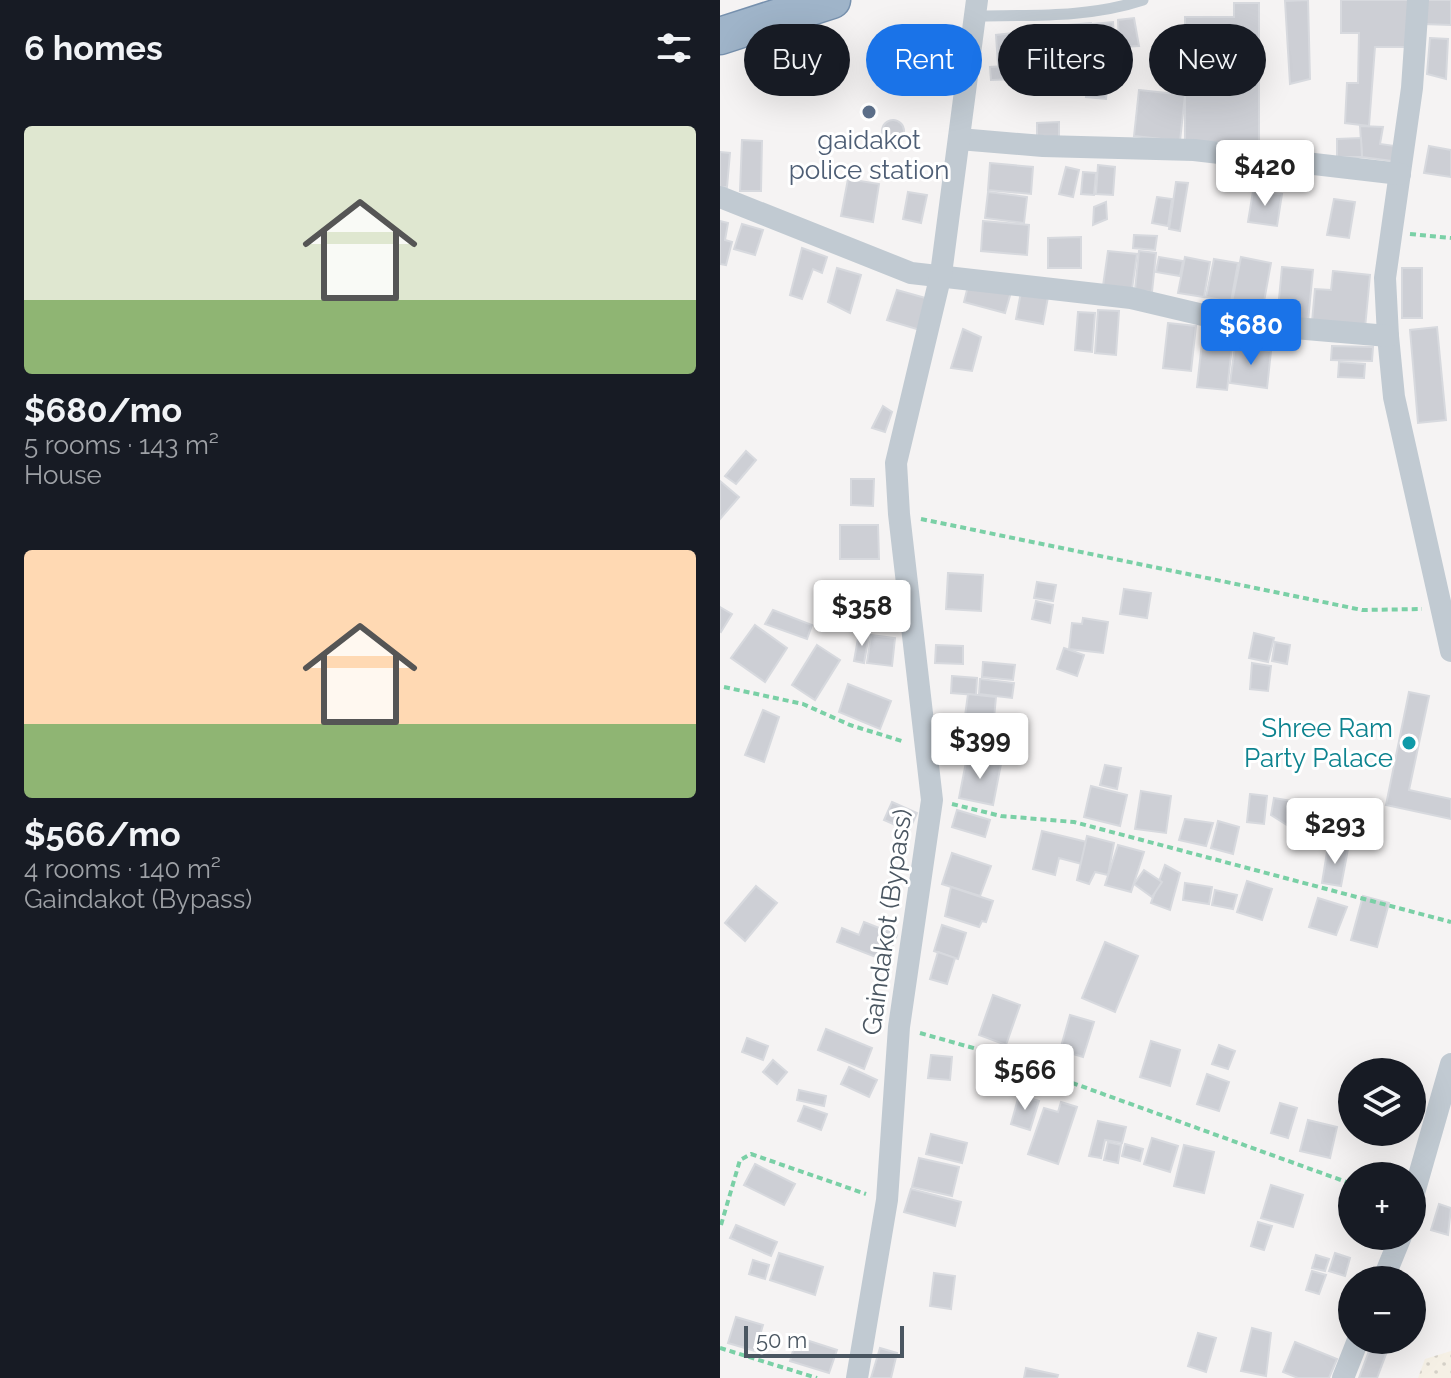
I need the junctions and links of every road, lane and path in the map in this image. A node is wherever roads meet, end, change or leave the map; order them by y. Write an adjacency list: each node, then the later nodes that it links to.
1 (832, 0): 5 (highway)
2 (1143, 0): 4 (lane)
3 (1418, 0): 7 (street)
4 (976, 8): 6 (street, Gaindakot (Bypass))
5 (720, 36)
6 (959, 139): 7 (street); 11 (street, Gaindakot (Bypass))
7 (1400, 174): 9 (street)
8 (720, 197): 11 (street)
9 (1392, 232): 10 (path); 12 (street)
10 (1451, 238)
11 (941, 274): 12 (street); 13 (street, Gaindakot (Bypass))
12 (1388, 336): 14 (street)
13 (899, 514): 14 (path); 17 (street, Gaindakot (Bypass))
14 (1440, 604): 15 (street)
15 (1451, 651)
16 (724, 687): 17 (path)
17 (929, 748): 18 (street, Gaindakot (Bypass))
18 (932, 800): 19 (path); 20 (street, Gaindakot (Bypass))
19 (1451, 922)
20 (899, 1027): 23 (path); 24 (street, Gaindakot (Bypass))
21 (1451, 1064): 22 (street)
22 (1423, 1162)
23 (1338, 1179)
24 (887, 1200): 25 (path); 29 (street, Gaindakot (Bypass))
25 (721, 1225)
26 (720, 1348): 28 (path)
27 (1352, 1354): 30 (street)
28 (817, 1378)
29 (857, 1378)
30 (1343, 1378)

